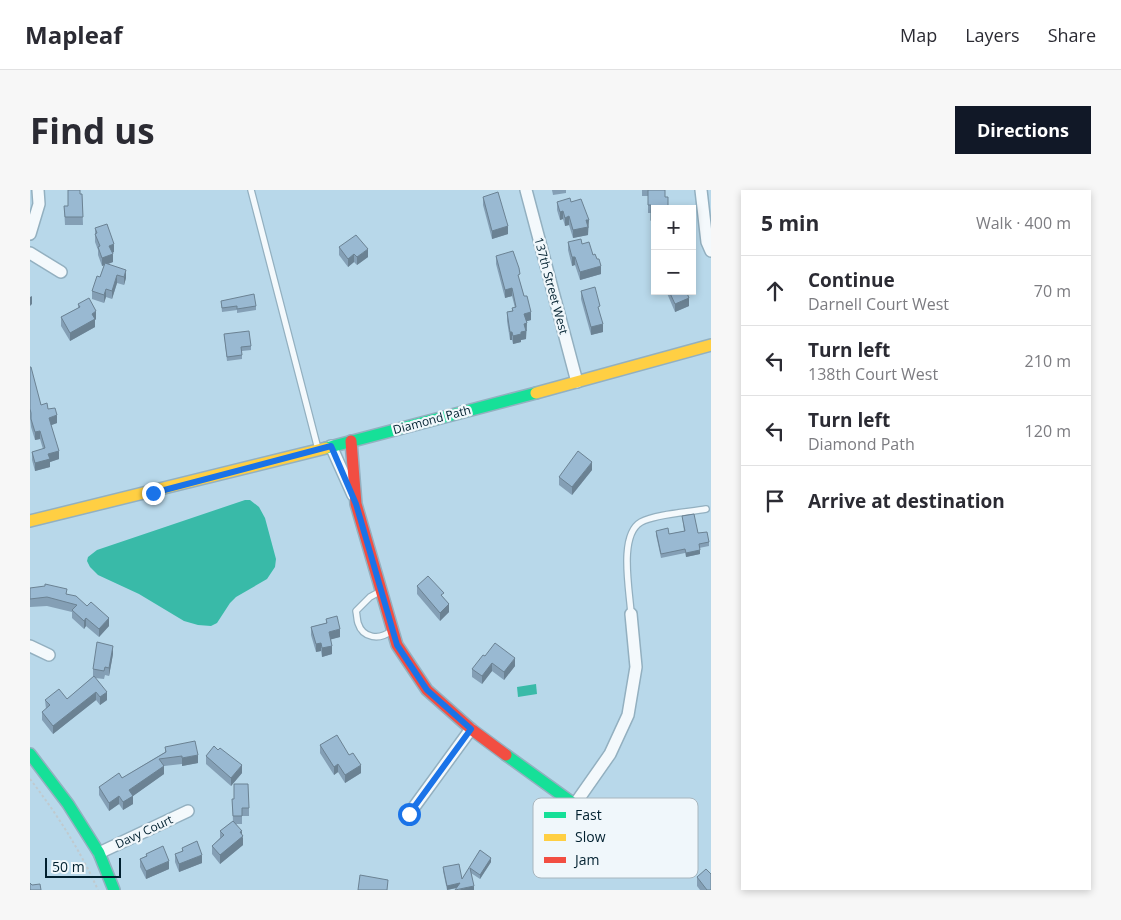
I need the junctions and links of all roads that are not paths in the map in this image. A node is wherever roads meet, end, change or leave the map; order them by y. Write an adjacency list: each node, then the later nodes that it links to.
1 (38, 190): 5 (street)
2 (251, 190): 13 (lane)
3 (526, 190): 10 (street, 137th Street West)
4 (701, 190): 6 (street)
5 (30, 234)
6 (711, 251)
7 (30, 253): 8 (street)
8 (61, 272)
9 (711, 345): 10 (street, Diamond Path)
10 (577, 382): 11 (street, Diamond Path)
11 (351, 441): 12 (street, Diamond Path); 15 (street)
12 (331, 446): 13 (street, Diamond Path); 15 (street)
13 (318, 450): 14 (street, Diamond Path)
14 (153, 493): 17 (street, Diamond Path); 18 (street, Diamond Path)
15 (356, 504): 19 (street)
16 (706, 510): 20 (lane)
17 (30, 521)
18 (30, 529)
19 (381, 591): 21 (street); 21 (lane)
20 (631, 614): 27 (street)
21 (393, 630): 24 (street)
22 (30, 646): 23 (street)
23 (49, 655)
24 (471, 729): 26 (street); 29 (street)
25 (32, 758): 30 (street)
26 (567, 798)
27 (579, 798)
28 (188, 811): 30 (street, Davy Court)
29 (409, 814)
30 (99, 853): 31 (street)
31 (114, 890)

